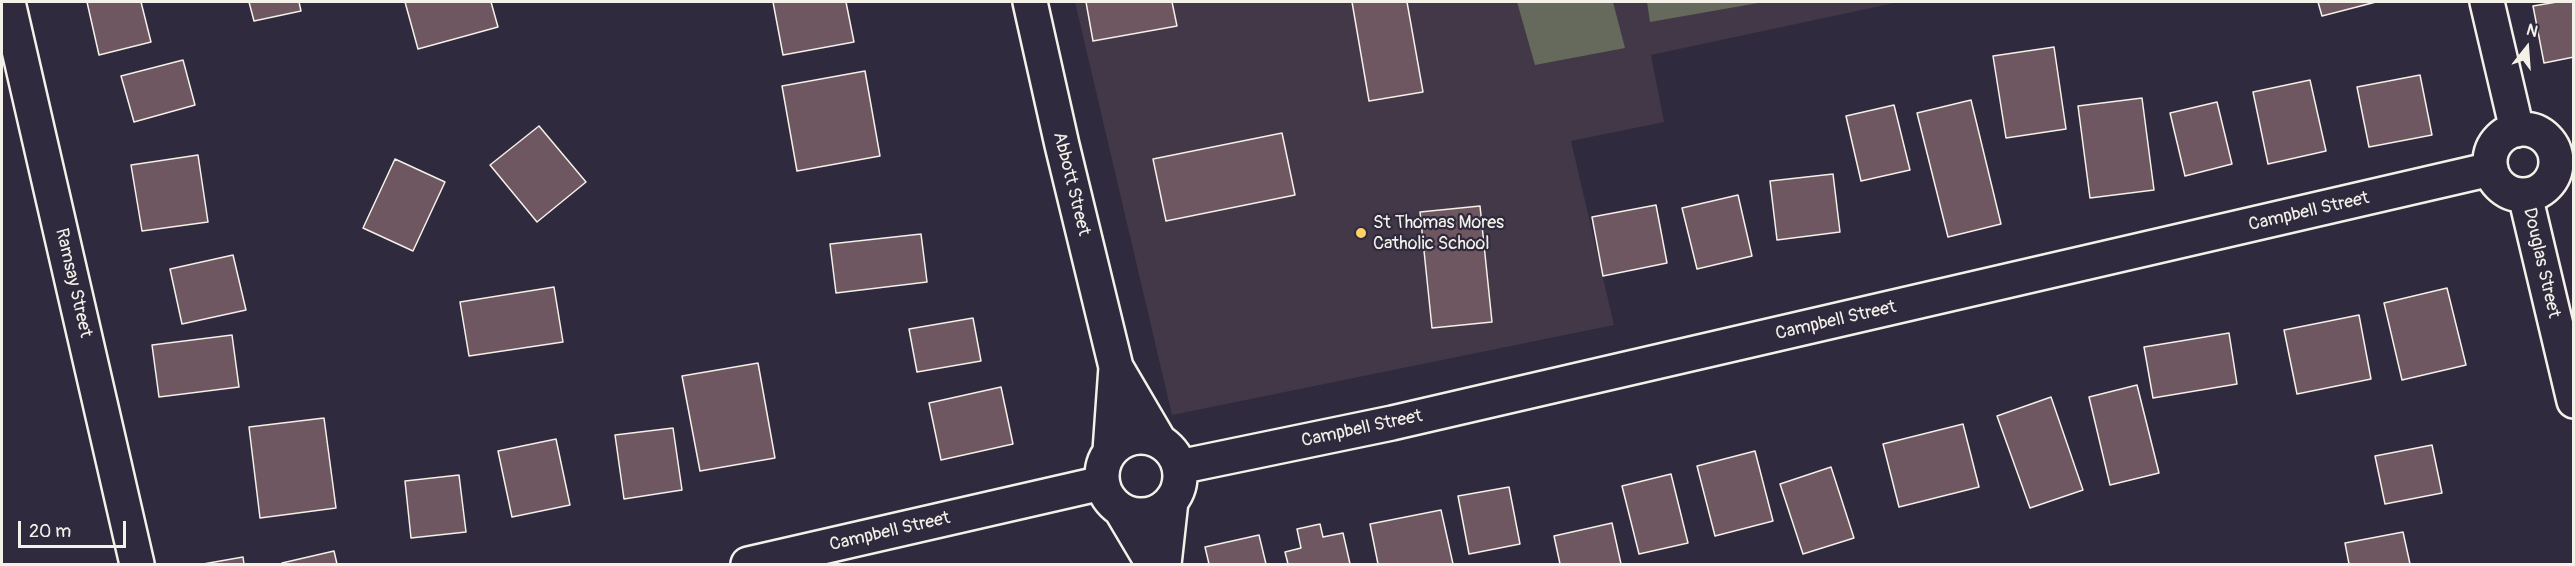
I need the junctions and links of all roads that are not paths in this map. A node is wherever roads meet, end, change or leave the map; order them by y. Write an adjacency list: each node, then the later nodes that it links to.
1 (8, 2): 15 (street, Ramsay Street)
2 (1030, 2): 8 (street, Abbott Street)
3 (2487, 2): 4 (street)
4 (2517, 130): 5 (street); 6 (street)
5 (2565, 154): 7 (street)
6 (2491, 169): 7 (street); 11 (street, Campbell Street)
7 (2525, 195): 9 (street, Douglas Street)
8 (1116, 367): 10 (street, Abbott Street); 11 (street, Abbott Street)
9 (2574, 401)
10 (1110, 451): 11 (street); 12 (street)
11 (1169, 454): 13 (street)
12 (1102, 483): 14 (street); 16 (street, Campbell Street)
13 (1171, 501): 14 (street); 18 (street)
14 (1121, 510): 17 (street)
15 (137, 564)
16 (748, 564)
17 (1153, 564)
18 (1164, 564)

